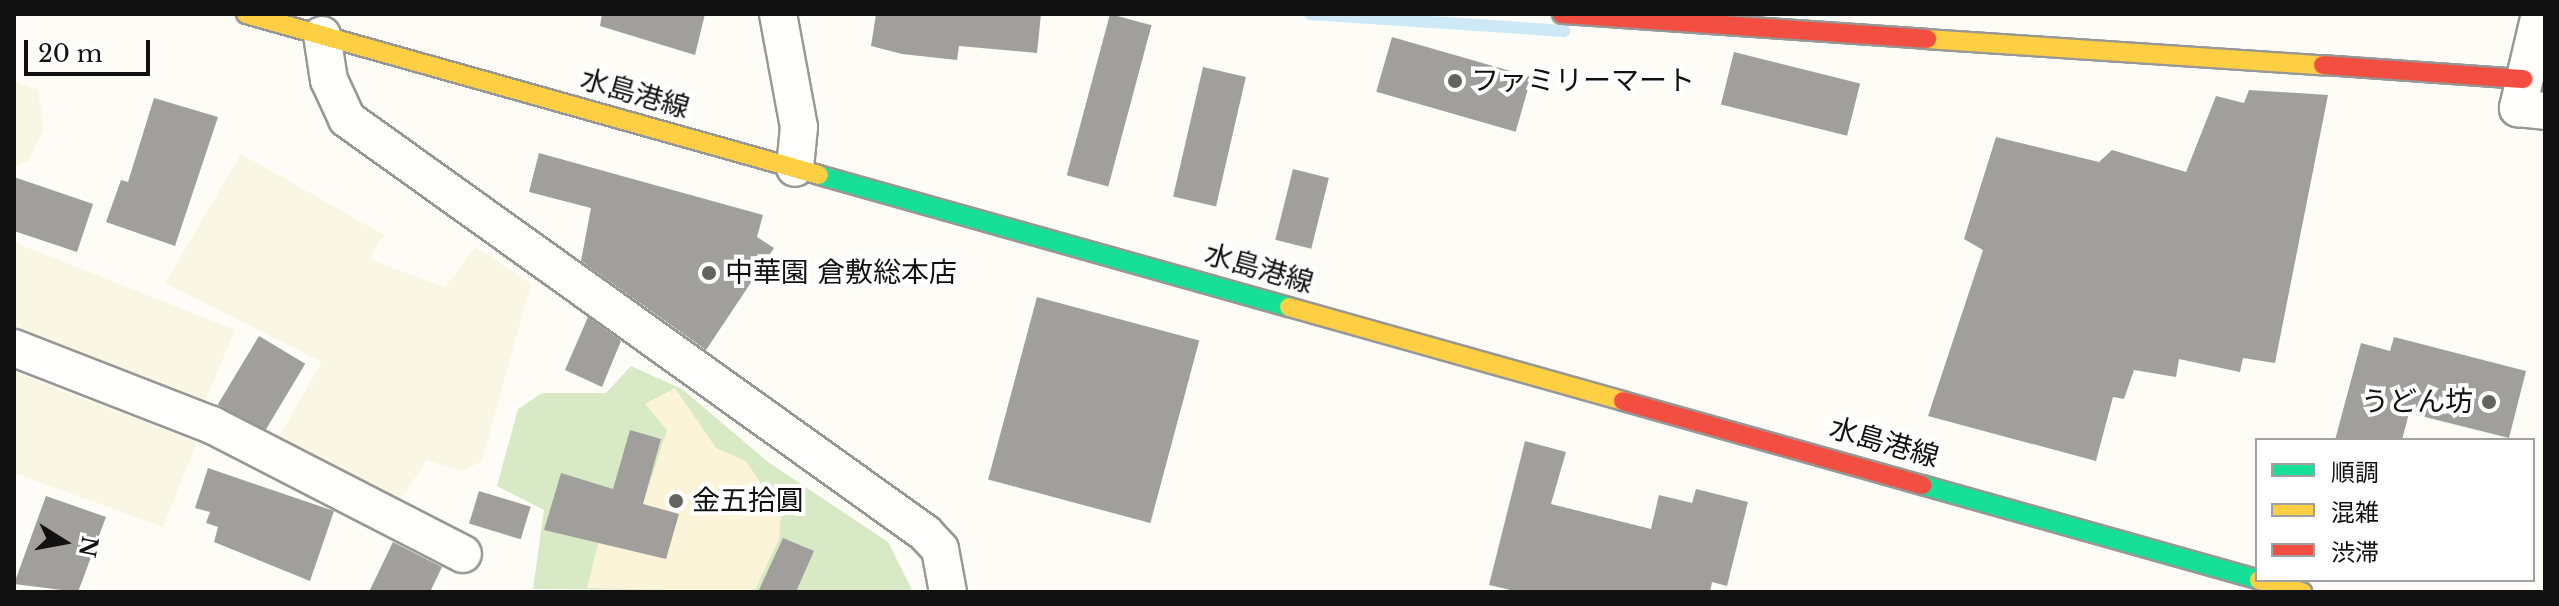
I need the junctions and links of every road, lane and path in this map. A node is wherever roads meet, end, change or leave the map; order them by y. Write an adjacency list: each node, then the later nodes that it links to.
1 (246, 14): 5 (main road, 水島港線)
2 (778, 14): 7 (street)
3 (1562, 14): 6 (main road)
4 (2540, 14): 6 (street)
5 (322, 35): 7 (main road, 水島港線); 12 (street)
6 (2528, 95)
7 (795, 168): 10 (main road, 水島港線)
8 (14, 348): 9 (street)
9 (463, 554)
10 (2255, 579)
11 (2265, 582): 13 (main road, 水島港線)
12 (948, 592)
13 (2302, 592)

